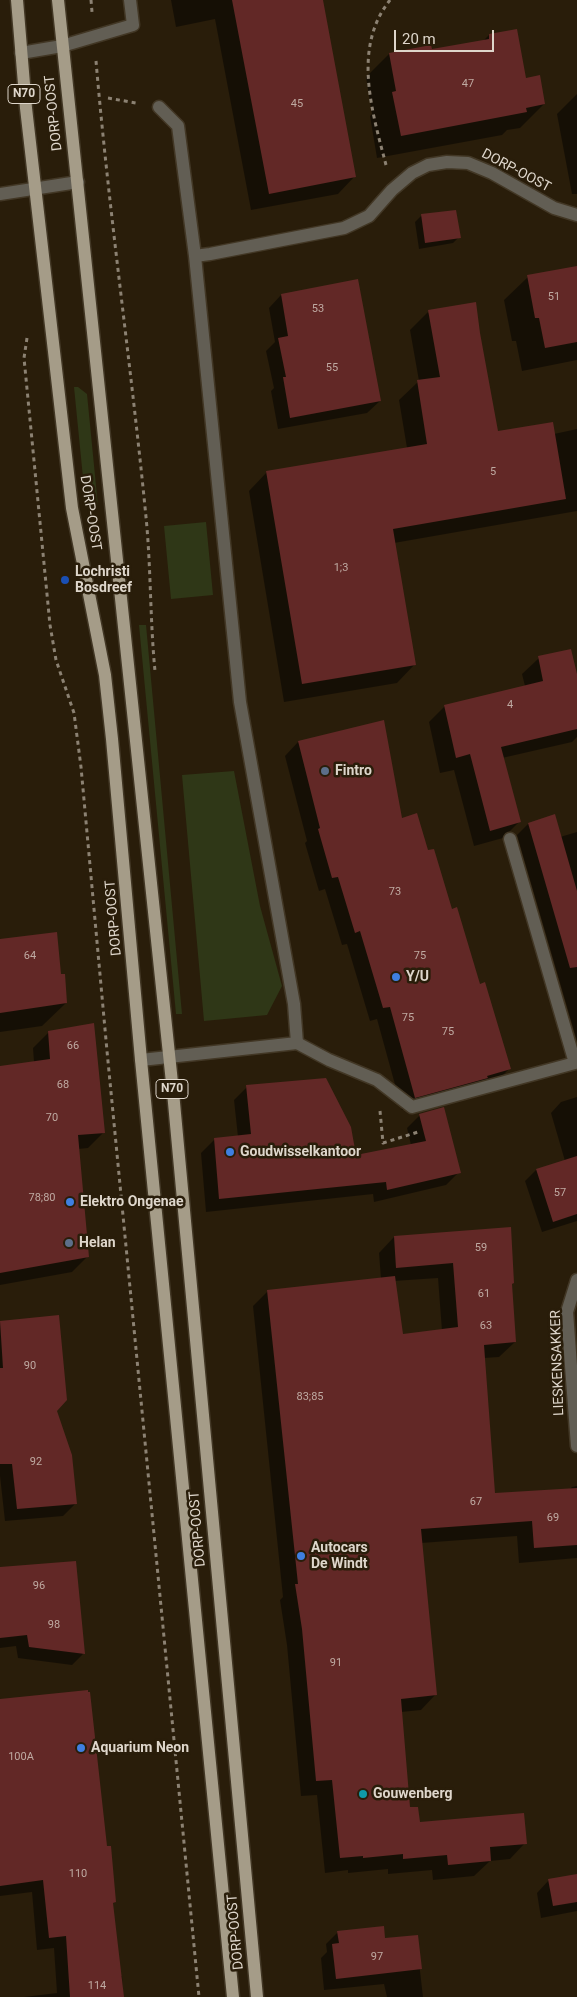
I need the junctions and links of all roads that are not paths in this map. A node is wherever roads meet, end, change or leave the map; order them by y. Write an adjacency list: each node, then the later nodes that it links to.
1 (17, 0): 5 (main road, DORP-OOST / N70)
2 (58, 0): 4 (main road, DORP-OOST / N70)
3 (130, 0): 4 (street)
4 (62, 46): 5 (street); 7 (main road, DORP-OOST / N70)
5 (21, 53): 8 (main road, DORP-OOST / N70)
6 (159, 107): 11 (street)
7 (78, 182): 8 (street); 14 (main road, DORP-OOST / N70)
8 (35, 187): 9 (street); 15 (main road, DORP-OOST / N70)
9 (0, 194)
10 (577, 215): 11 (street, DORP-OOST)
11 (195, 256): 13 (street)
12 (510, 839): 13 (street)
13 (297, 1043): 14 (street)
14 (169, 1058): 15 (street); 19 (main road, DORP-OOST / N70)
15 (141, 1060): 18 (main road, DORP-OOST / N70)
16 (577, 1280): 17 (street, LIESKENSAKKER)
17 (577, 1446)
18 (233, 1997)
19 (257, 1997)

